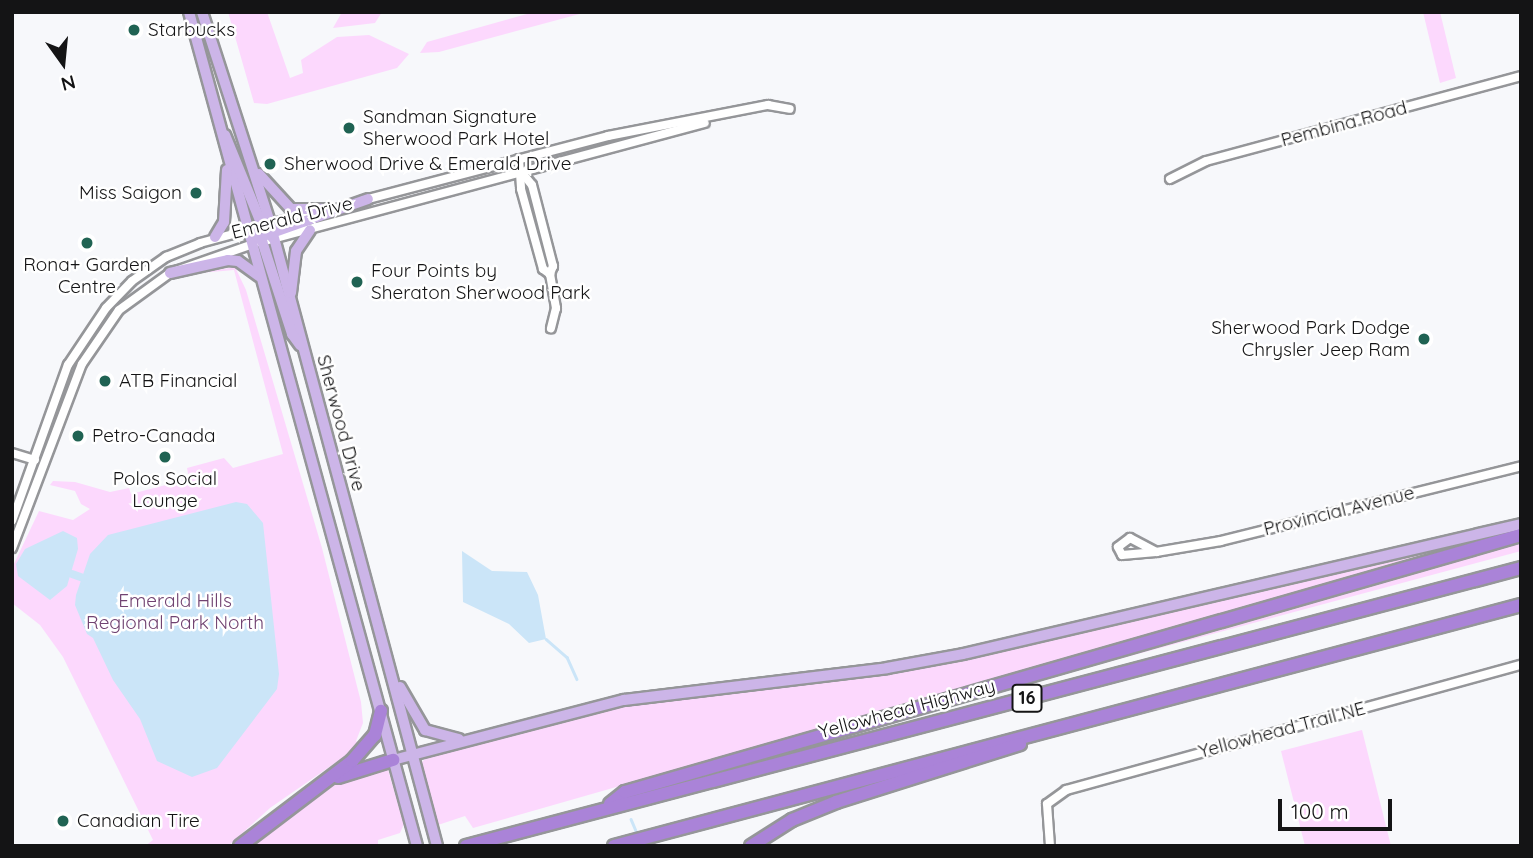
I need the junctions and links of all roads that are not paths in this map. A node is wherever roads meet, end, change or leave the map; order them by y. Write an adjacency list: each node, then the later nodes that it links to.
1 (189, 12): 6 (main road, Sherwood Drive)
2 (202, 12): 9 (main road, Sherwood Drive)
3 (1521, 76): 11 (street, Pembina Road)
4 (790, 109): 5 (street, Emerald Drive)
5 (724, 116): 8 (street, Emerald Drive); 10 (street, Emerald Drive)
6 (220, 130): 7 (main road, Sherwood Drive); 16 (main road)
7 (227, 155): 14 (main road, Sherwood Drive); 17 (main road)
8 (519, 159): 10 (street); 12 (street, Emerald Drive)
9 (253, 164): 13 (main road); 16 (main road, Sherwood Drive)
10 (523, 174): 15 (street, Emerald Drive); 22 (street)
11 (1170, 178)
12 (368, 199): 13 (street, Emerald Drive); 16 (main road)
13 (324, 209): 16 (street, Emerald Drive)
14 (246, 228): 16 (main road); 17 (street, Emerald Drive); 18 (main road, Sherwood Drive)
15 (310, 230): 16 (street, Emerald Drive); 21 (main road)
16 (267, 233): 18 (main road); 21 (main road, Sherwood Drive); 23 (main road)
17 (215, 237): 25 (street, Emerald Drive)
18 (251, 244): 19 (street, Emerald Drive); 20 (main road, Sherwood Drive)
19 (170, 273): 20 (main road); 30 (street, Emerald Drive)
20 (259, 276): 38 (main road, Sherwood Drive)
21 (290, 301): 23 (main road, Sherwood Drive)
22 (551, 328)
23 (303, 349): 36 (main road, Sherwood Drive)
24 (12, 453): 25 (street)
25 (35, 460): 27 (street, Emerald Drive)
26 (1521, 466): 31 (street, Provincial Avenue)
27 (12, 521)
28 (1521, 524): 40 (main road)
29 (1521, 535): 44 (highway)
30 (12, 548)
31 (1156, 552)
32 (1521, 568): 44 (highway, Yellowhead Highway / 16)
33 (1521, 605): 35 (highway, 16)
34 (1521, 614): 35 (highway)
35 (1452, 623): 39 (highway, 16)
36 (385, 649): 40 (main road); 41 (main road, Sherwood Drive)
37 (1521, 665): 51 (street, Yellowhead Trail NE)
38 (381, 711): 42 (main road, Sherwood Drive); 43 (highway)
39 (1076, 722): 49 (highway, 16); 50 (highway)
40 (463, 740): 41 (main road)
41 (413, 754): 42 (main road); 47 (main road, Sherwood Drive)
42 (393, 760): 43 (highway); 46 (main road, Sherwood Drive)
43 (309, 789): 45 (highway)
44 (604, 809): 48 (highway, Yellowhead Highway / 16)
45 (240, 846)
46 (417, 846)
47 (437, 846)
48 (466, 846)
49 (614, 846)
50 (751, 846)
51 (1050, 846)

